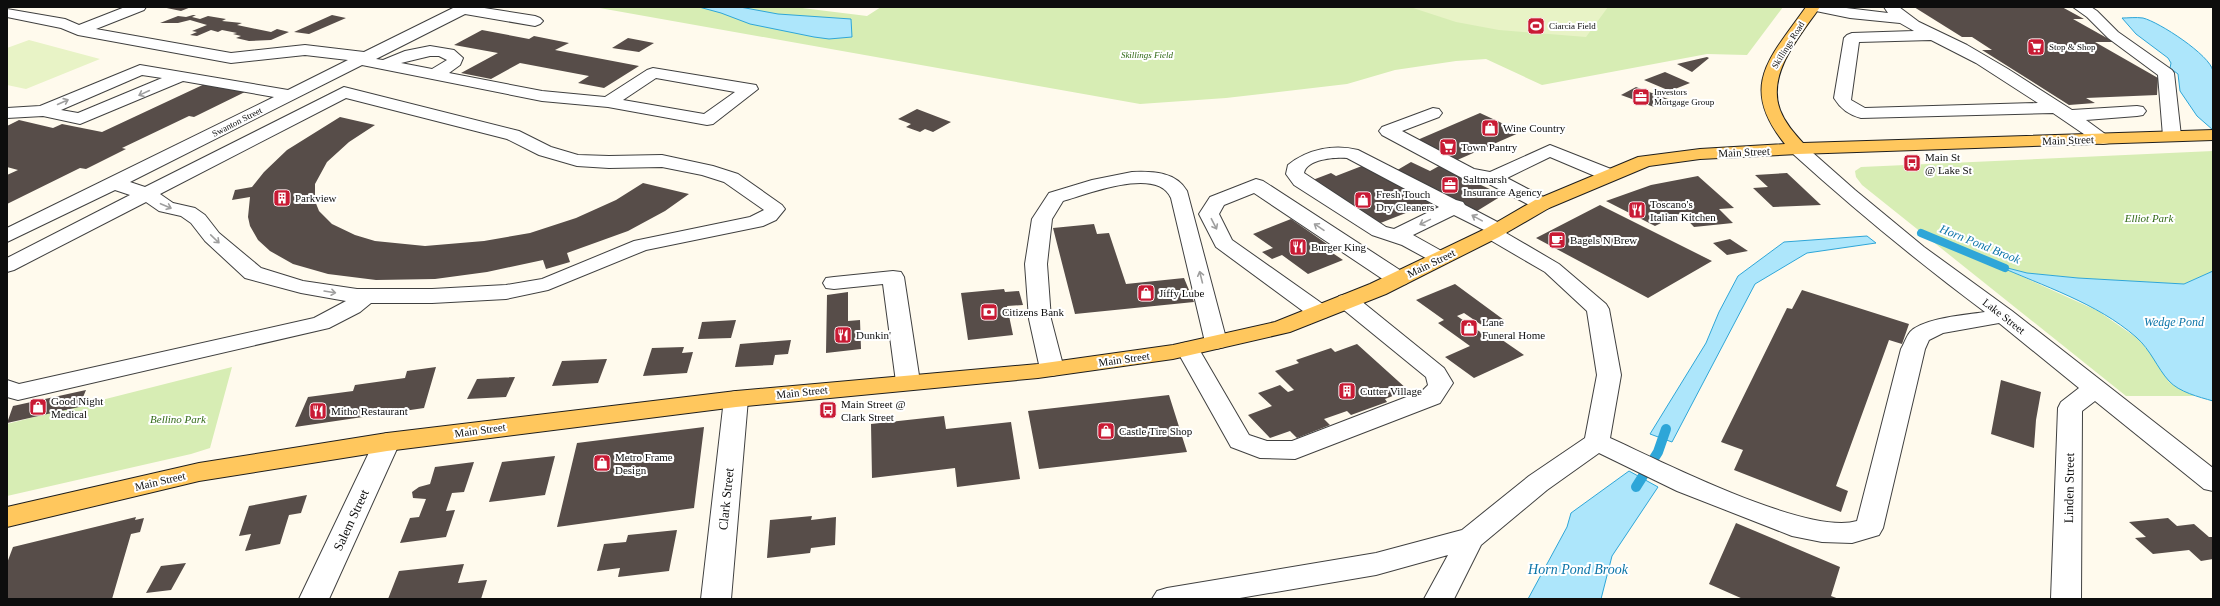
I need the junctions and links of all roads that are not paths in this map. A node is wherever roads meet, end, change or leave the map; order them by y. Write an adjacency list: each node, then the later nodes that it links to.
1 (139, 7): 10 (street)
2 (1813, 7): 26 (main road, Skillings Road)
3 (1816, 7): 8 (street)
4 (1892, 7): 8 (street)
5 (2080, 7): 24 (street)
6 (465, 8): 9 (street); 12 (street, Swanton Street)
7 (7, 13): 10 (street)
8 (1906, 19): 11 (street)
9 (535, 21)
10 (78, 30): 12 (street)
11 (1933, 35): 20 (street); 20 (street)
12 (362, 59): 13 (street); 16 (street, Swanton Street)
13 (385, 65): 14 (street); 14 (street)
14 (435, 75): 17 (street)
15 (179, 77): 16 (street); 18 (street, one-way to 15); 18 (street, one-way to 18)
16 (289, 95): 29 (street, Swanton Street)
17 (608, 102): 17 (street)
18 (42, 111): 21 (street)
19 (2137, 111): 20 (street)
20 (2061, 112): 25 (street)
21 (7, 113)
22 (1433, 113): 28 (street)
23 (2213, 135): 24 (main road, Main Street)
24 (2172, 136): 25 (main road, Main Street)
25 (2103, 139): 26 (main road, Main Street)
26 (1798, 148): 27 (main road, Main Street); 43 (street, Lake Street)
27 (1609, 175): 28 (street); 31 (main road, Main Street)
28 (1492, 178): 31 (street)
29 (114, 183): 30 (street); 34 (street, Swanton Street)
30 (147, 194): 37 (street); 40 (street, one-way to 40); 40 (street)
31 (1542, 204): 33 (main road, Main Street)
32 (1456, 206): 33 (street, one-way to 32); 35 (street, one-way to 35); 35 (street)
33 (1495, 231): 36 (main road, Main Street); 52 (street)
34 (7, 236)
35 (1394, 237): 36 (street)
36 (1440, 258): 38 (main road, Main Street)
37 (7, 266)
38 (1398, 279): 41 (main road, Main Street); 42 (street, one-way to 42)
39 (834, 283): 47 (street)
40 (366, 296): 48 (street)
41 (1347, 301): 42 (main road, Main Street); 45 (street)
42 (1319, 312): 44 (main road, Main Street)
43 (2004, 316): 49 (street, Lake Street); 52 (street)
44 (1216, 342): 45 (main road, Main Street); 46 (street, one-way to 46)
45 (1188, 349): 46 (main road, Main Street)
46 (1052, 369): 47 (main road, Main Street)
47 (908, 382): 50 (main road, Main Street)
48 (7, 388)
49 (2095, 388): 53 (street, Lake Street); 60 (street, Linden Street)
50 (736, 399): 51 (main road, Main Street); 57 (street, Clark Street)
51 (387, 442): 54 (main road, Main Street); 56 (street, Salem Street)
52 (1597, 442): 55 (street)
53 (2213, 482)
54 (7, 517)
55 (1470, 538): 58 (street); 59 (street)
56 (314, 599)
57 (716, 599)
58 (1167, 599)
59 (1439, 599)
60 (2066, 599)

